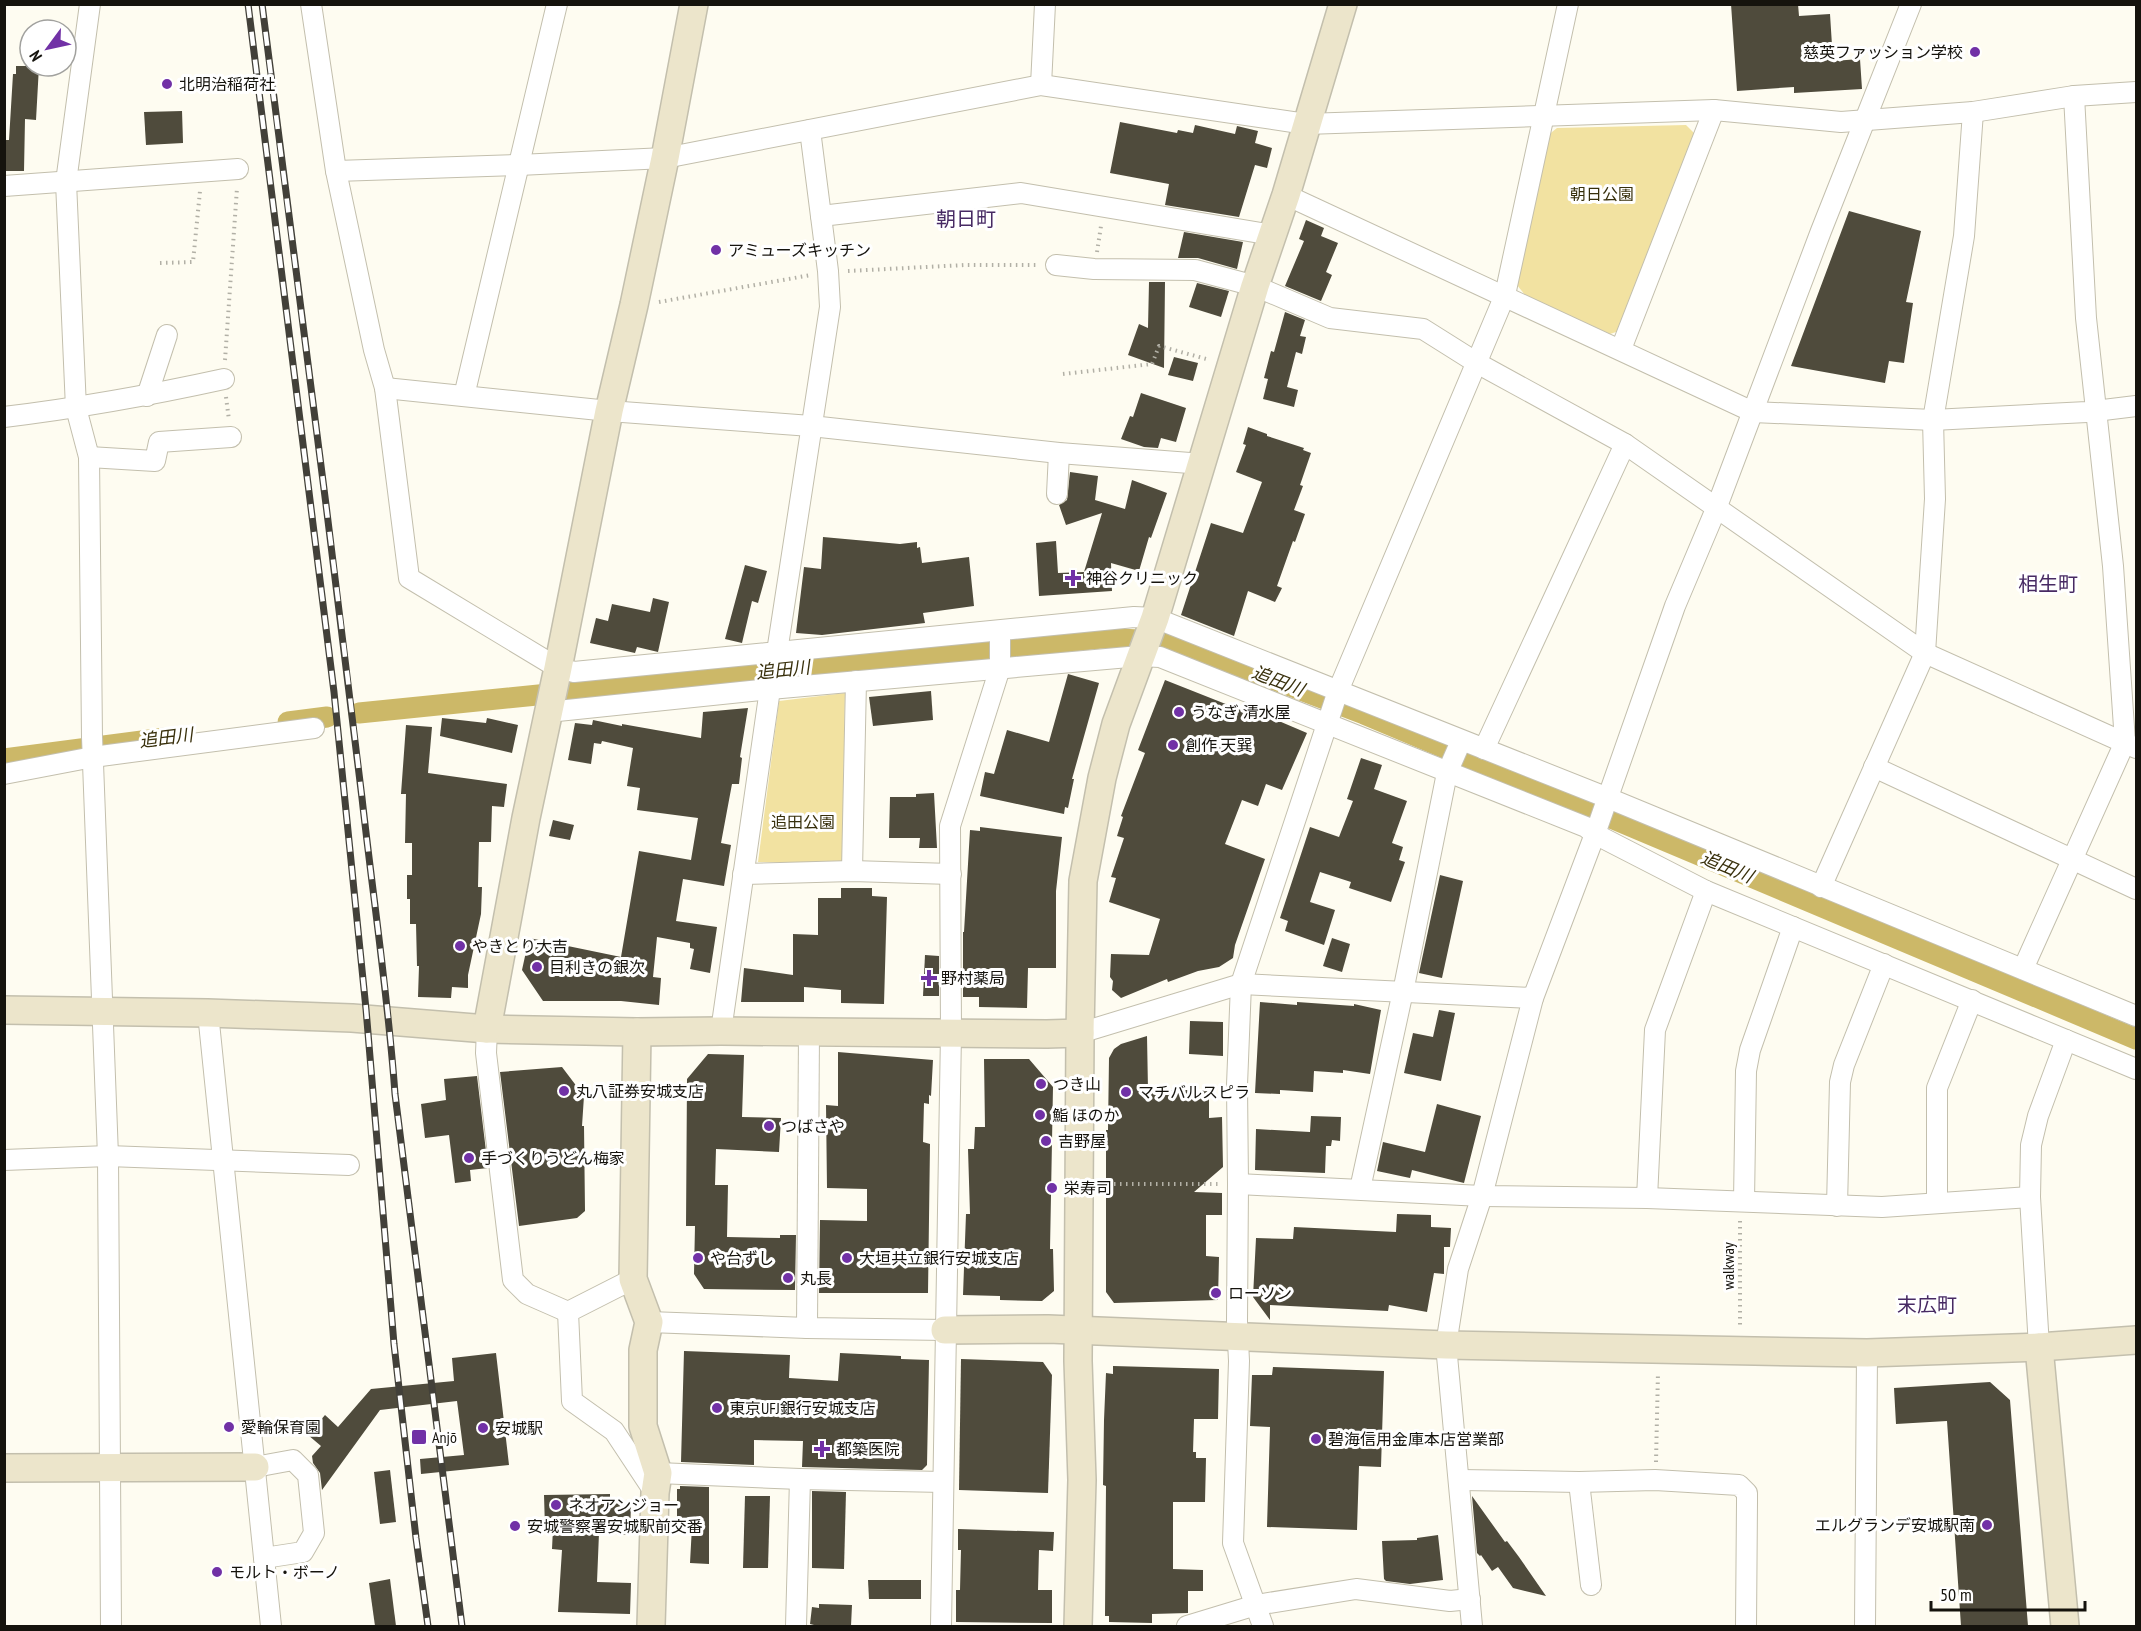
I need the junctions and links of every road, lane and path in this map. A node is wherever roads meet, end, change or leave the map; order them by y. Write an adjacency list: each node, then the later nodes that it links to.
1 (90, 4): 23 (street)
2 (311, 4): 21 (street)
3 (557, 4): 19 (street)
4 (694, 4): 18 (street)
5 (1045, 4): 9 (street)
6 (1343, 4): 16 (street)
7 (1568, 4): 14 (street)
8 (1911, 4): 15 (street)
9 (1041, 85): 16 (street); 17 (street)
10 (2136, 92): 11 (street)
11 (2074, 96): 13 (street); 47 (street)
12 (1714, 110): 14 (street); 15 (street); 37 (street)
13 (1973, 112): 15 (street); 51 (street)
14 (1543, 117): 16 (street); 34 (street)
15 (1867, 119): 49 (street)
16 (1306, 124): 25 (street)
17 (810, 130): 18 (street); 27 (street)
18 (665, 158): 19 (street); 48 (street)
19 (519, 165): 21 (street); 44 (street)
20 (238, 169): 22 (street); 41 (path)
21 (336, 171): 42 (street)
22 (201, 172): 23 (street); 29 (path)
23 (66, 182): 24 (street); 46 (street)
24 (4, 186)
25 (1286, 195): 28 (street); 34 (street)
26 (1104, 208): 27 (street); 28 (street); 31 (path)
27 (821, 216): 32 (street)
28 (1272, 235): 33 (street)
29 (160, 263)
30 (1056, 265): 31 (street); 32 (path)
31 (1094, 269): 33 (street)
32 (828, 272): 35 (path); 52 (street)
33 (1255, 286): 39 (street); 57 (street)
34 (1505, 295): 37 (street); 39 (street)
35 (652, 303)
36 (166, 334): 43 (street)
37 (1621, 349): 49 (street)
38 (1215, 361): 40 (path)
39 (1477, 363): 54 (street); 69 (street)
40 (1063, 374)
41 (224, 379): 43 (street); 53 (path)
42 (385, 388): 44 (street); 65 (street)
43 (147, 396): 46 (street)
44 (464, 396): 48 (street)
45 (2136, 406): 47 (street)
46 (76, 408): 50 (street); 56 (street)
47 (2097, 410): 51 (street); 74 (street)
48 (609, 411): 52 (street); 65 (street)
49 (1753, 412): 51 (street); 59 (street)
50 (4, 417)
51 (1933, 420): 63 (street)
52 (811, 426): 55 (street); 62 (street)
53 (231, 437): 56 (street)
54 (1625, 444): 59 (street); 76 (street)
55 (1059, 453): 57 (street); 58 (street)
56 (89, 457): 75 (street)
57 (1203, 465): 60 (street)
58 (1057, 494)
59 (1716, 509): 63 (street); 80 (street)
60 (1155, 618): 61 (street); 64 (street); 69 (street)
61 (1000, 631): 62 (street); 66 (street)
62 (777, 652): 65 (street); 68 (street)
63 (1925, 653): 74 (street); 77 (street)
64 (1140, 656): 66 (street); 71 (street); 104 (street)
65 (558, 668): 70 (street)
66 (1000, 668): 67 (street); 85 (street)
67 (856, 681): 68 (street); 83 (street)
68 (770, 689): 70 (street); 84 (street)
69 (1338, 691): 71 (street); 73 (street)
70 (548, 712): 100 (street)
71 (1328, 725): 78 (street); 92 (street)
72 (314, 728): 75 (street)
73 (1461, 741): 76 (street); 78 (street)
74 (2131, 745): 82 (street)
75 (93, 749): 79 (street); 97 (street)
76 (1484, 749): 80 (street)
77 (1874, 767): 82 (street); 86 (street)
78 (1447, 773): 81 (street); 93 (street)
79 (4, 774)
80 (1608, 798): 81 (street); 86 (street)
81 (1595, 834): 88 (street); 94 (street)
82 (2072, 860): 87 (street); 91 (street)
83 (852, 871): 84 (street); 85 (street)
84 (743, 874): 101 (street)
85 (951, 874): 105 (street)
86 (1821, 887): 91 (street)
87 (2136, 889)
88 (1706, 891): 89 (street); 117 (street)
89 (1793, 927): 90 (street); 118 (street)
90 (1884, 964): 95 (street); 120 (street)
91 (2023, 969): 99 (street)
92 (1240, 984): 93 (street); 104 (street); 113 (street)
93 (1402, 991): 94 (street); 114 (street)
94 (1533, 998): 115 (street)
95 (1972, 1000): 106 (street); 119 (street)
96 (4, 1010): 97 (street)
97 (102, 1011): 98 (street); 108 (street)
98 (208, 1013): 100 (street); 109 (street)
99 (2136, 1016)
100 (486, 1029): 102 (street); 122 (street)
101 (721, 1031): 102 (street); 103 (street)
102 (637, 1032): 121 (street)
103 (809, 1032): 105 (street); 124 (street)
104 (1080, 1032): 105 (street); 112 (street)
105 (951, 1033): 126 (street)
106 (2066, 1040): 107 (street); 116 (street)
107 (2136, 1069)
108 (108, 1156): 109 (street); 110 (street); 134 (street)
109 (223, 1159): 111 (street); 135 (street)
110 (4, 1160)
111 (349, 1165)
112 (1080, 1184): 113 (path); 127 (street)
113 (1238, 1184): 114 (street); 128 (street)
114 (1360, 1189): 115 (street)
115 (1482, 1196): 117 (street); 130 (street)
116 (2030, 1197): 119 (street); 131 (street)
117 (1647, 1198): 118 (street)
118 (1742, 1201): 120 (street); 125 (path, walkway)
119 (1936, 1203): 120 (street)
120 (1836, 1206)
121 (633, 1279): 122 (street); 123 (street)
122 (568, 1312): 142 (street)
123 (648, 1322): 124 (street); 142 (street)
124 (807, 1328): 126 (street)
125 (1743, 1329)
126 (945, 1330): 127 (street); 140 (street)
127 (1079, 1330): 128 (street); 152 (street)
128 (1237, 1337): 130 (street); 146 (street)
129 (2136, 1340): 131 (street)
130 (1446, 1345): 132 (street); 138 (street)
131 (2039, 1347): 132 (street); 158 (street)
132 (1867, 1353): 157 (street)
133 (1658, 1372): 139 (path)
134 (110, 1467): 135 (street); 136 (street); 147 (street)
135 (255, 1467): 143 (street); 143 (street)
136 (4, 1468)
137 (800, 1479): 140 (street); 142 (street); 150 (street)
138 (1460, 1480): 141 (street); 145 (street)
139 (1655, 1480): 141 (street); 156 (street)
140 (943, 1482): 151 (street)
141 (1579, 1482): 144 (street)
142 (657, 1483): 149 (street)
143 (264, 1558): 148 (street)
144 (1591, 1585)
145 (1470, 1599): 146 (street); 155 (street)
146 (1256, 1605): 153 (street); 154 (street)
147 (111, 1626)
148 (272, 1626)
149 (651, 1626)
150 (796, 1626)
151 (940, 1626)
152 (1078, 1626)
153 (1187, 1626)
154 (1263, 1626)
155 (1472, 1626)
156 (1746, 1626)
157 (1865, 1626)
158 (2065, 1626)

